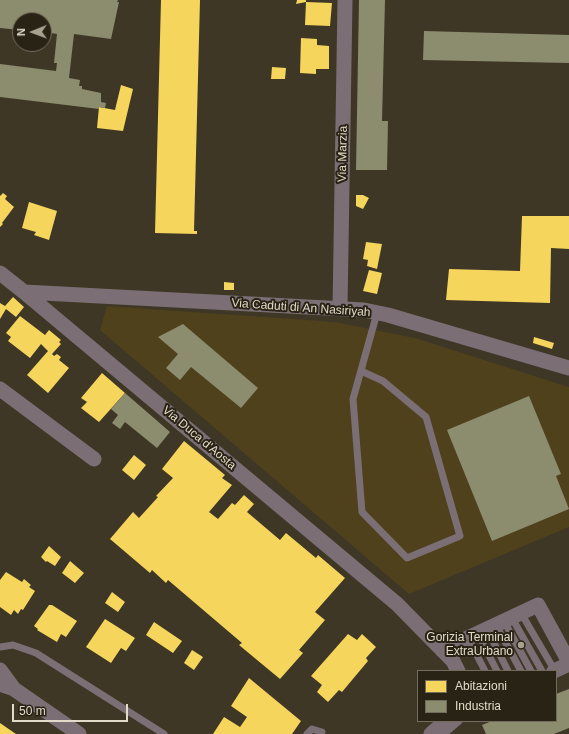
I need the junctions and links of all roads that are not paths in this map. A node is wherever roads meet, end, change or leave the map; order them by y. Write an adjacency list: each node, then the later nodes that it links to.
1 (345, 0): 4 (street, Via Marzia)
2 (0, 273): 3 (street, Via Duca d'Aosta)
3 (24, 292): 4 (street, Via Caduti di An Nasiriyah); 12 (street, Via Duca d'Aosta)
4 (340, 308): 5 (street, Via Caduti di An Nasiriyah)
5 (377, 313): 6 (street, Via Caduti di An Nasiriyah); 7 (lane)
6 (569, 368)
7 (361, 371): 7 (lane)
8 (0, 389): 9 (street)
9 (94, 459)
10 (500, 623): 12 (street); 13 (street); 16 (lane); 17 (lane); 18 (lane); 19 (lane); 20 (lane); 21 (lane)
11 (0, 647): 27 (lane)
12 (442, 650): 15 (street, Via Duca d'Aosta)
13 (562, 667)
14 (0, 670): 22 (street)
15 (458, 670)
16 (485, 670)
17 (497, 670)
18 (508, 670)
19 (521, 670)
20 (530, 670)
21 (541, 670)
22 (7, 686): 26 (street)
23 (447, 722): 29 (street)
24 (458, 722): 30 (lane)
25 (322, 732): 28 (lane)
26 (79, 734)
27 (164, 734)
28 (307, 734)
29 (431, 734)
30 (444, 734)

